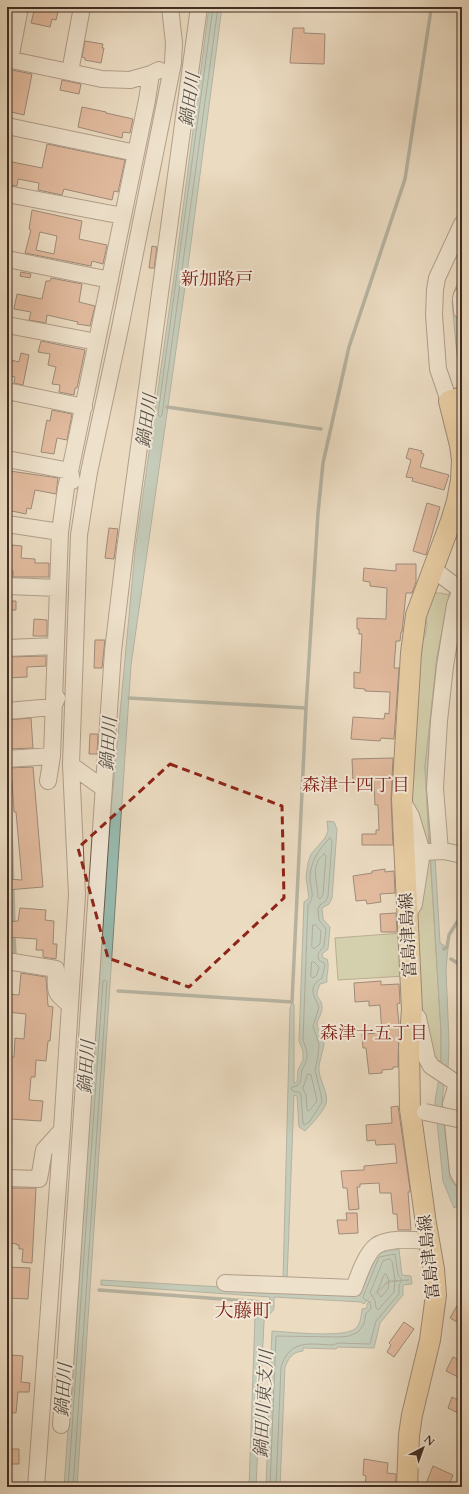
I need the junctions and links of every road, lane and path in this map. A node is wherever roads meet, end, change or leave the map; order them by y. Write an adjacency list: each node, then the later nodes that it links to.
1 (20, 7): 5 (street)
2 (82, 7): 7 (street)
3 (199, 7): 41 (street)
4 (174, 11): 6 (street)
5 (8, 59): 7 (street)
6 (173, 63): 8 (street); 27 (street)
7 (70, 72): 8 (street)
8 (151, 74): 10 (street)
9 (7, 126): 10 (street)
10 (136, 153): 12 (street)
11 (7, 194): 12 (street)
12 (123, 216): 15 (street)
13 (462, 224): 21 (street)
14 (7, 259): 15 (street)
15 (110, 280): 19 (street)
16 (462, 295): 17 (street)
17 (462, 311)
18 (7, 325): 19 (street)
19 (97, 342): 22 (street)
20 (7, 391): 22 (street)
21 (456, 399): 28 (main road, 富島津島線)
22 (84, 407): 24 (street)
23 (7, 459): 24 (street)
24 (70, 471): 26 (street); 27 (street)
25 (7, 524): 26 (street)
26 (60, 532): 30 (street)
27 (79, 535): 32 (street)
28 (433, 568): 31 (street); 42 (main road, 富島津島線)
29 (7, 586): 30 (street)
30 (58, 588): 33 (street)
31 (459, 588): 43 (street)
32 (75, 645): 35 (street); 39 (street)
33 (56, 646): 34 (street); 35 (street)
34 (7, 648)
35 (53, 707): 36 (street); 37 (street)
36 (7, 711)
37 (52, 756): 38 (street); 40 (street)
38 (7, 759)
39 (71, 765): 41 (street); 47 (street)
40 (48, 781)
41 (103, 788): 57 (street)
42 (402, 799): 43 (street); 45 (main road, 富島津島線)
43 (432, 851): 44 (street); 45 (street)
44 (462, 855)
45 (407, 914): 48 (main road, 富島津島線)
46 (7, 961): 47 (street)
47 (70, 1005): 52 (street)
48 (412, 1010): 49 (street); 50 (main road, 富島津島線)
49 (450, 1079): 54 (street)
50 (418, 1111): 51 (street, bridge); 55 (main road, 富島津島線)
51 (462, 1120)
52 (62, 1130): 53 (street); 58 (street)
53 (7, 1178)
54 (462, 1179)
55 (429, 1241): 56 (street); 59 (main road, 富島津島線)
56 (225, 1282)
57 (61, 1425)
58 (36, 1487)
59 (407, 1487)

